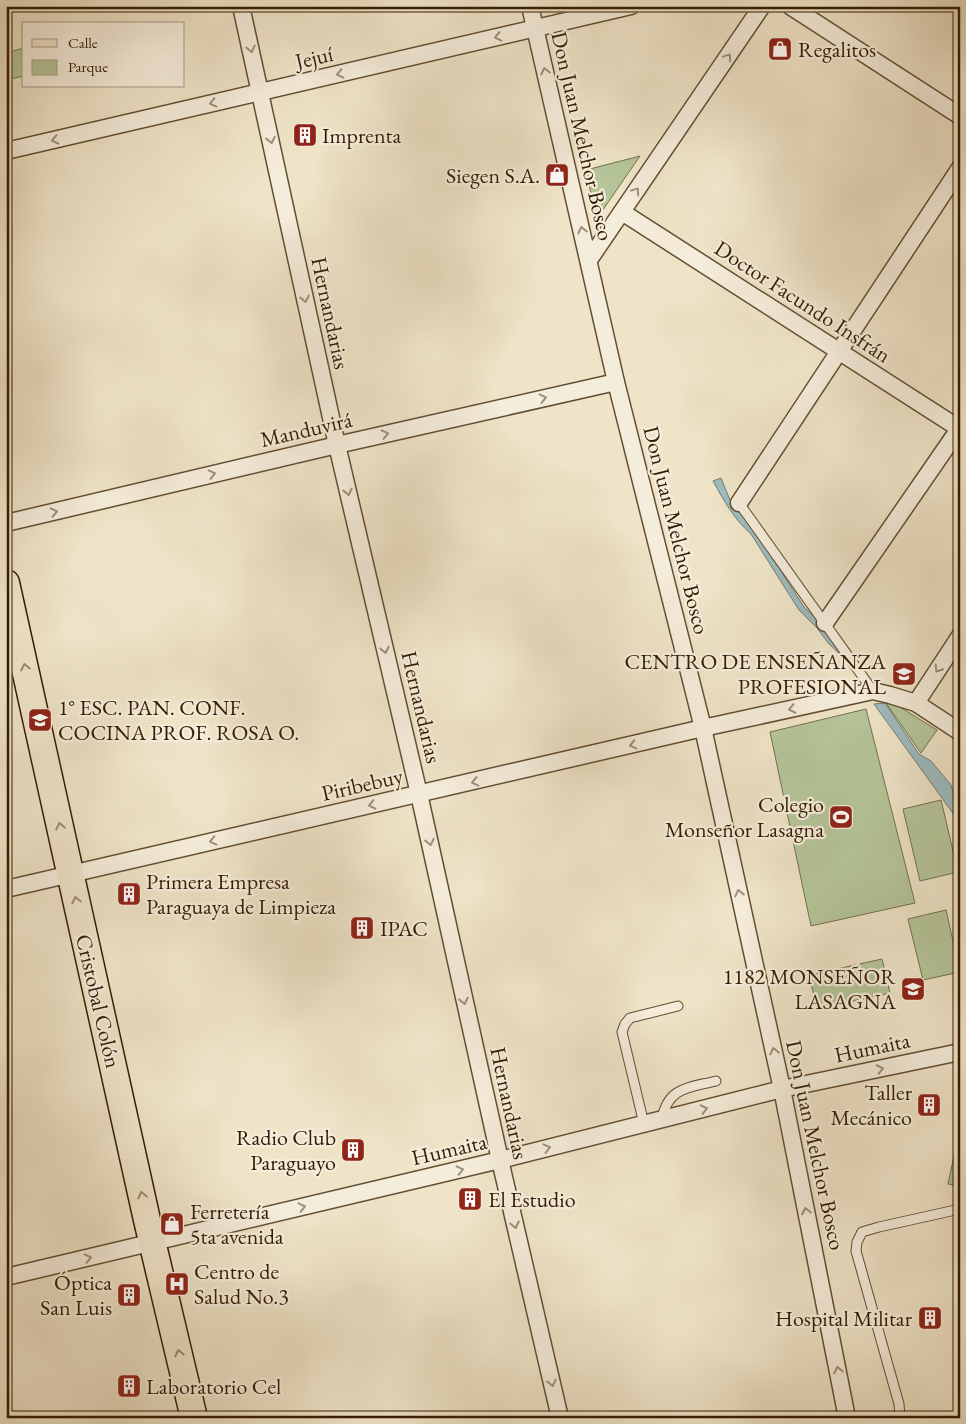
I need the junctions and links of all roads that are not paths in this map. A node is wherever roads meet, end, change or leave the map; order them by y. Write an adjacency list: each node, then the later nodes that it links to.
1 (241, 6): 7 (street, Hernandarias, one-way to 7)
2 (530, 6): 6 (street, Don Juan Melchor Bosco)
3 (631, 6): 6 (street, Jejuí)
4 (762, 6): 11 (street, one-way to 4)
5 (790, 6): 8 (street)
6 (535, 28): 7 (street, Jejuí, one-way to 7); 12 (street, Don Juan Melchor Bosco, one-way to 6)
7 (260, 92): 9 (street, Jejuí, one-way to 9); 16 (street, Hernandarias, one-way to 16)
8 (960, 116)
9 (6, 151)
10 (960, 168): 13 (street)
11 (622, 212): 12 (street); 13 (street, Doctor Facundo Insfrán)
12 (589, 260): 14 (street, Don Juan Melchor Bosco)
13 (839, 351): 15 (street, Doctor Facundo Insfrán); 17 (street)
14 (616, 382): 16 (street, Manduvirá, one-way to 14); 24 (street, Don Juan Melchor Bosco)
15 (960, 428): 20 (street)
16 (337, 445): 18 (street, Manduvirá, one-way to 16); 26 (street, Hernandarias, one-way to 26)
17 (739, 503): 20 (lane)
18 (6, 523)
19 (6, 583): 27 (main road, Cristobal Colón, one-way to 19)
20 (825, 623): 22 (lane)
21 (960, 636): 23 (street, one-way to 23)
22 (873, 691): 23 (street); 24 (street, Piribebuy, one-way to 24)
23 (916, 703): 25 (street)
24 (703, 728): 26 (street, Piribebuy, one-way to 26); 32 (street, Don Juan Melchor Bosco, one-way to 24)
25 (960, 732)
26 (419, 794): 27 (street, Piribebuy, one-way to 27); 35 (street, Hernandarias, one-way to 35)
27 (70, 874): 28 (street, Piribebuy); 37 (main road, Cristobal Colón, one-way to 27)
28 (6, 889)
29 (678, 1006): 34 (lane)
30 (960, 1052): 32 (street, Humaita, one-way to 30)
31 (716, 1081): 33 (lane)
32 (782, 1089): 33 (street, Humaita, one-way to 32); 41 (street, Don Juan Melchor Bosco, one-way to 32)
33 (662, 1119): 34 (street, Humaita)
34 (644, 1124): 35 (street, Humaita, one-way to 34)
35 (500, 1160): 37 (street, Humaita, one-way to 35); 40 (street, Hernandarias, one-way to 40)
36 (960, 1209): 42 (lane)
37 (153, 1243): 38 (street, Humaita, one-way to 37); 39 (main road, Cristobal Colón, one-way to 37)
38 (6, 1277)
39 (194, 1418)
40 (560, 1418)
41 (848, 1418)
42 (900, 1418)

